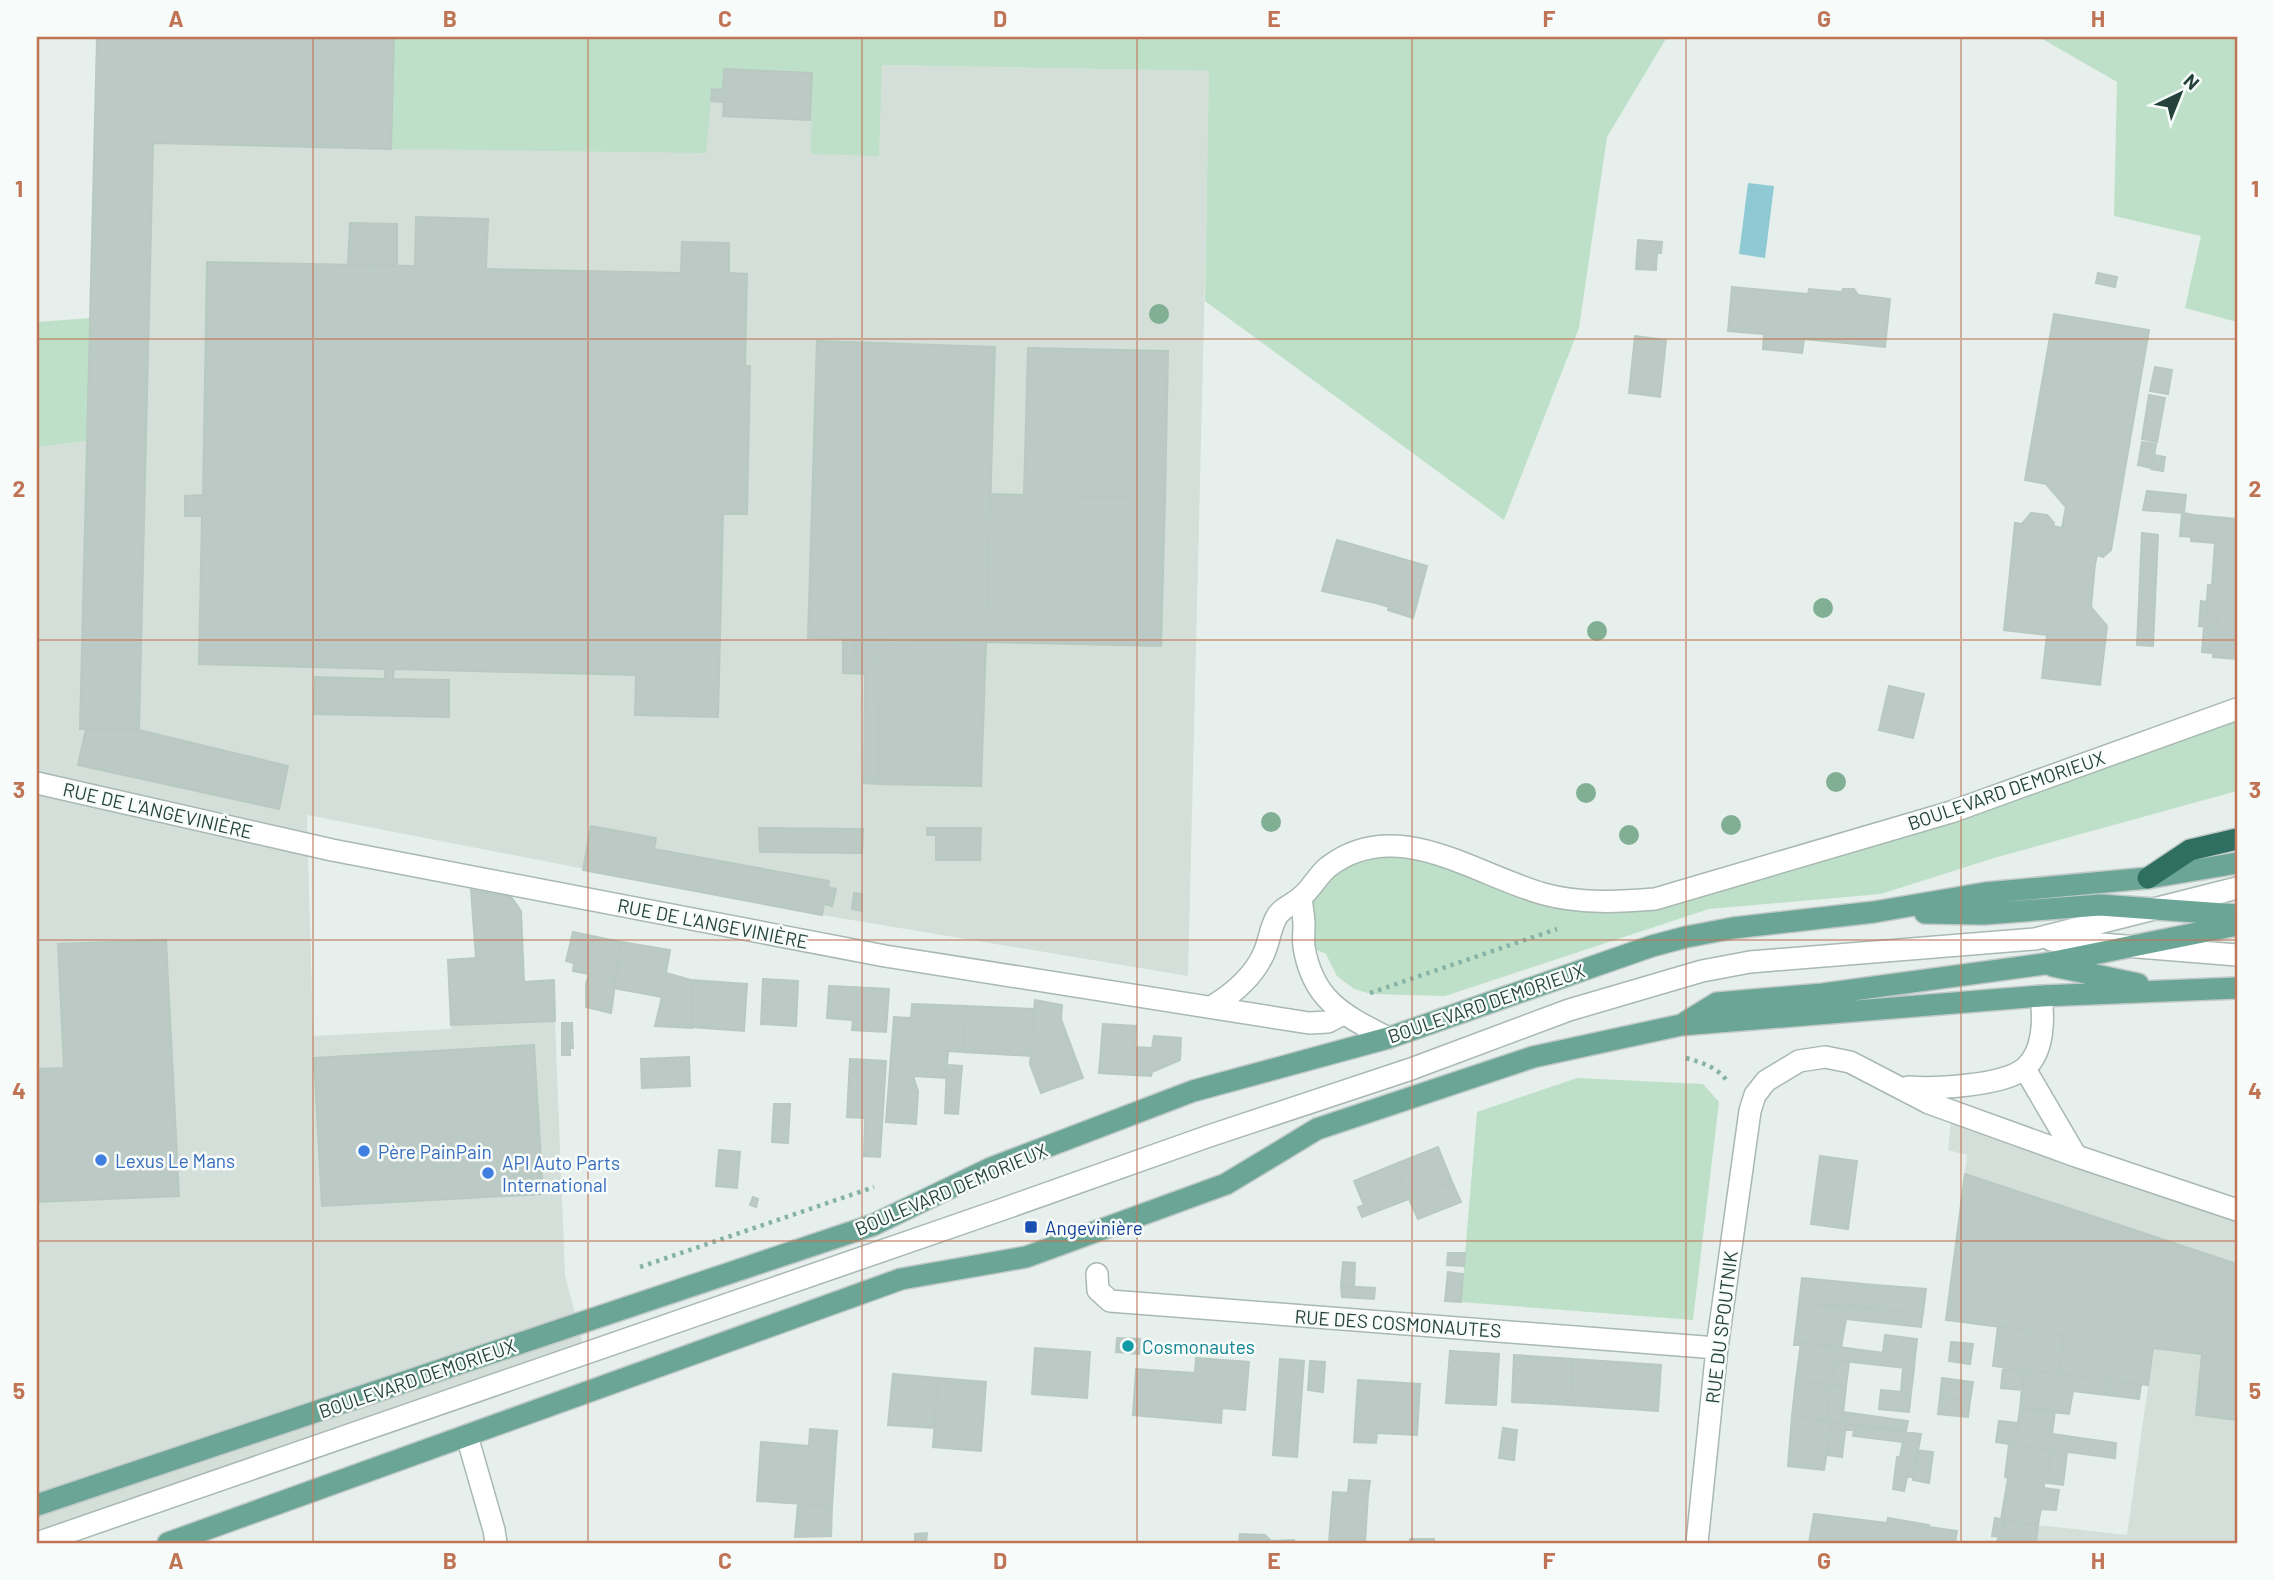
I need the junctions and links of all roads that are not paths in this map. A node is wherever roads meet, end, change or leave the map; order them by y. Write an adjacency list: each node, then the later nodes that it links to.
1 (2237, 709): 7 (street, BOULEVARD DEMORIEUX)
2 (37, 783): 19 (street, RUE DE L'ANGEVINIÈRE)
3 (2237, 839): 5 (highway)
4 (2237, 863): 5 (main road)
5 (2148, 878): 9 (main road)
6 (2237, 888): 8 (street)
7 (1301, 898): 19 (street, BOULEVARD DEMORIEUX); 20 (street)
8 (2152, 908): 9 (main road); 10 (main road); 12 (street)
9 (1874, 912): 22 (main road, BOULEVARD DEMORIEUX)
10 (2237, 915)
11 (2237, 925): 13 (main road)
12 (2035, 939): 13 (street); 31 (street)
13 (2131, 947): 14 (street); 15 (main road)
14 (2237, 955)
15 (2044, 964): 17 (main road); 21 (main road)
16 (2237, 988): 17 (main road)
17 (2172, 991): 18 (main road)
18 (2041, 996): 21 (main road); 23 (street)
19 (1213, 1006): 20 (street, RUE DE L'ANGEVINIÈRE)
20 (1343, 1014): 22 (street)
21 (1681, 1025): 29 (main road)
22 (1388, 1038): 30 (main road, BOULEVARD DEMORIEUX)
23 (2025, 1069): 24 (street); 25 (street)
24 (1901, 1086): 25 (street); 28 (street, RUE DU SPOUTNIK)
25 (2076, 1156): 26 (street)
26 (2237, 1210)
27 (1097, 1274): 28 (street, RUE DES COSMONAUTES)
28 (1717, 1348): 34 (street, RUE DU SPOUTNIK)
29 (467, 1436): 32 (main road); 33 (street)
30 (37, 1506)
31 (37, 1543)
32 (168, 1543)
33 (496, 1543)
34 (1697, 1543)

